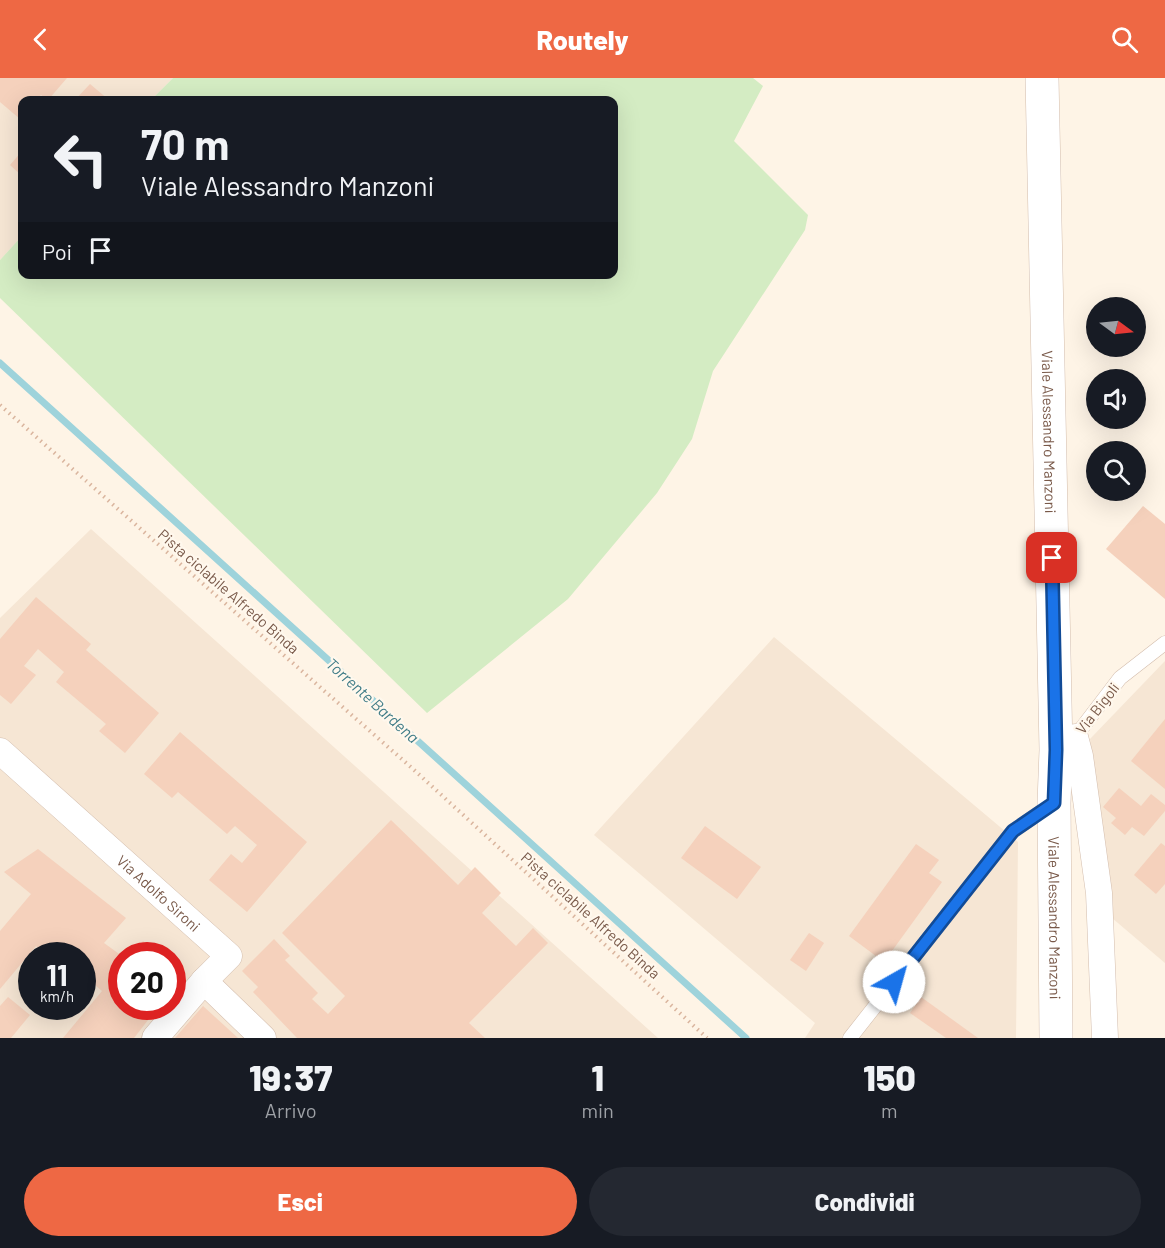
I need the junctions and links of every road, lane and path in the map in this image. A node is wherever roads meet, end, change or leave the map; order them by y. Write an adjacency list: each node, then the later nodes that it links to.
1 (1042, 78): 4 (street, Viale Alessandro Manzoni)
2 (0, 405): 10 (path, Pista ciclabile Alfredo Binda)
3 (1165, 643): 4 (lane, Via Bigoli)
4 (1065, 743): 6 (street, Viale Alessandro Manzoni); 13 (street)
5 (0, 751): 7 (street, Via Adolfo Sironi)
6 (1054, 803): 11 (lane); 12 (street, Viale Alessandro Manzoni)
7 (204, 981): 8 (street); 9 (street)
8 (155, 1038)
9 (263, 1038)
10 (707, 1038)
11 (850, 1038)
12 (1056, 1038)
13 (1105, 1038)

